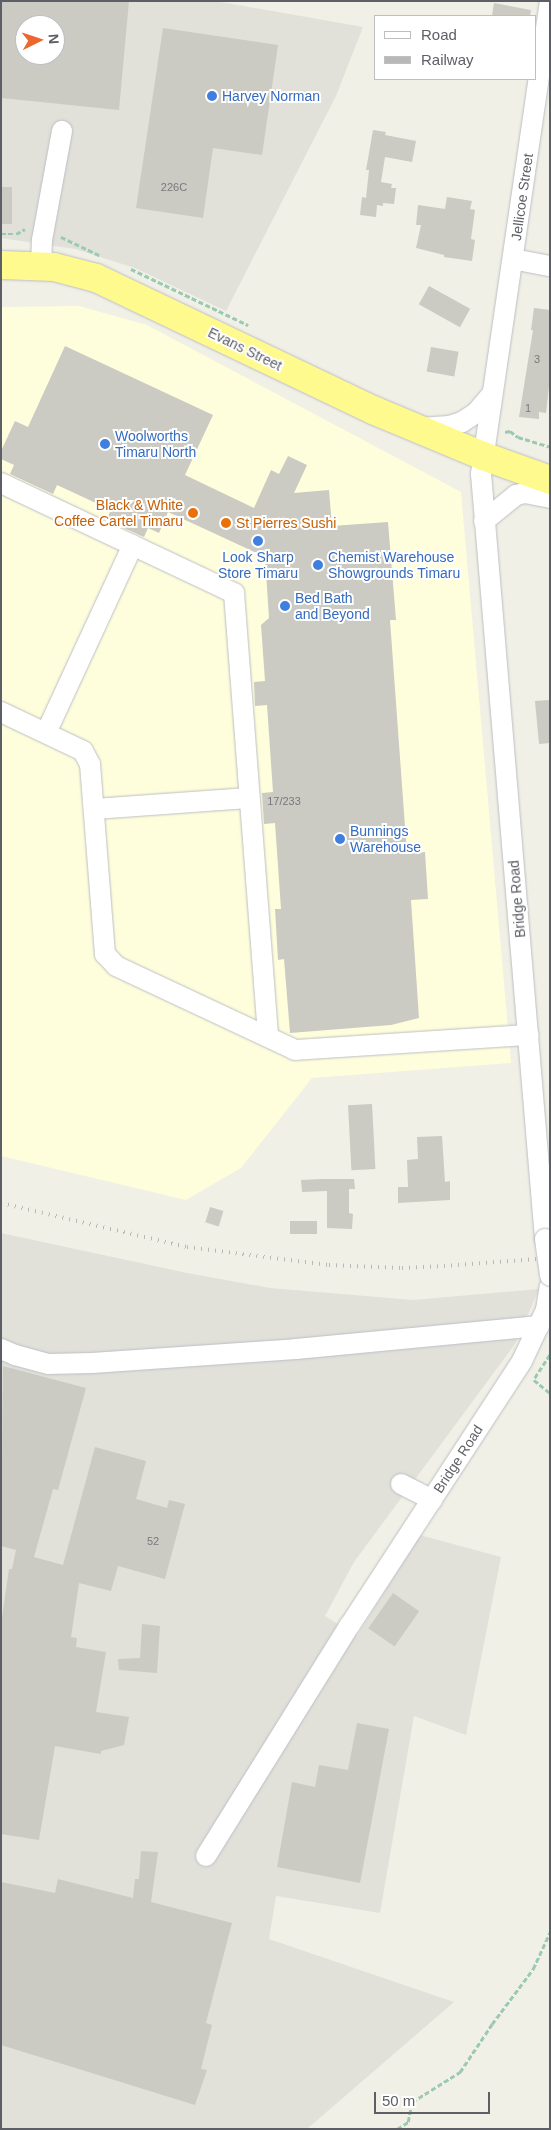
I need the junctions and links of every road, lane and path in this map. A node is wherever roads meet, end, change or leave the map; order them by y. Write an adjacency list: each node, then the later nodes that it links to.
1 (550, 1): 7 (street, Jellicoe Street)
2 (62, 131): 11 (street)
3 (28, 223): 4 (path)
4 (1, 234)
5 (65, 238): 6 (path)
6 (106, 258)
7 (513, 259): 10 (street); 13 (street, Jellicoe Street)
8 (1, 265): 11 (highway, Evans Street)
9 (124, 266): 12 (path)
10 (550, 266)
11 (41, 267): 14 (highway, Evans Street)
12 (256, 329)
13 (493, 392): 14 (street); 17 (street, Jellicoe Street)
14 (416, 428): 17 (highway, Evans Street)
15 (504, 432): 16 (path)
16 (550, 448)
17 (483, 456): 18 (highway, Evans Street); 21 (street, Bridge Road)
18 (550, 480)
19 (1, 483): 22 (street)
20 (550, 498): 21 (street)
21 (484, 521): 27 (street, Bridge Road)
22 (133, 545): 24 (street); 25 (street)
23 (1, 712): 24 (street)
24 (46, 733): 26 (street)
25 (249, 798): 26 (street); 28 (street)
26 (94, 809): 28 (street)
27 (529, 1035): 28 (street); 29 (street, Bridge Road, bridge)
28 (268, 1037)
29 (550, 1276)
30 (550, 1286): 31 (street, Bridge Road)
31 (539, 1326): 32 (street); 36 (street, Bridge Road)
32 (1, 1349)
33 (550, 1355): 34 (path)
34 (550, 1393)
35 (401, 1484): 36 (street)
36 (432, 1500): 37 (street, Bridge Road)
37 (206, 1856)
38 (550, 1932): 39 (path)
39 (397, 2129)

